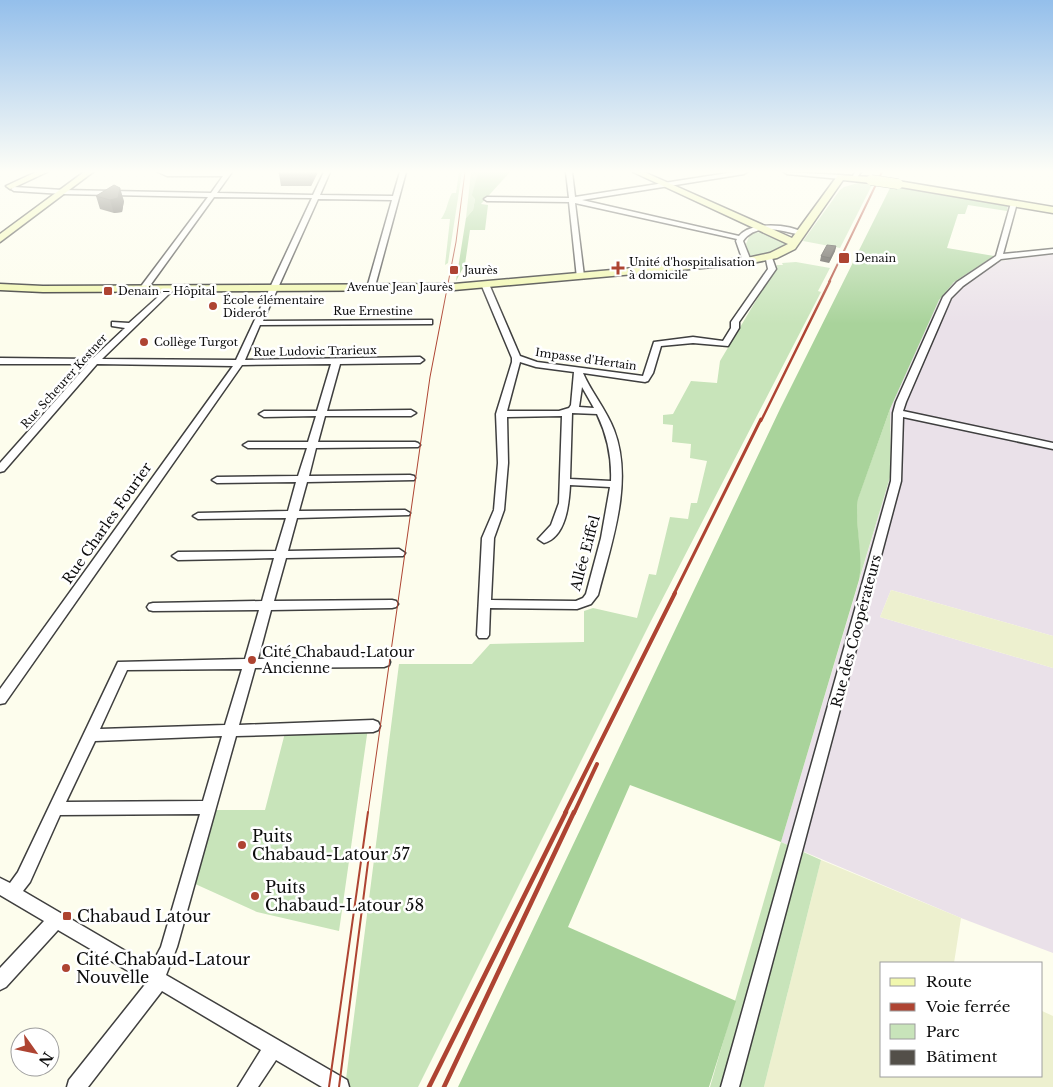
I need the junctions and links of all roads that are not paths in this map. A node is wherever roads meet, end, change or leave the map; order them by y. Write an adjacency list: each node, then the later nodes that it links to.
1 (21, 223): 13 (street)
2 (192, 223): 24 (street)
3 (304, 223): 22 (street, Rue Charles Fourier)
4 (389, 223): 23 (street)
5 (574, 223): 19 (street)
6 (672, 223): 12 (street)
7 (748, 223): 10 (street)
8 (809, 223): 11 (street)
9 (1009, 223): 17 (street)
10 (759, 228): 11 (street); 12 (street); 14 (street)
11 (802, 233): 14 (street)
12 (740, 238): 18 (street)
13 (0, 239)
14 (794, 243): 16 (street, Avenue Jean Jaurès)
15 (1053, 251): 17 (street)
16 (768, 257): 18 (street, Avenue Jean Jaurès); 36 (street, Impasse d'Hertain)
17 (999, 257): 40 (street, Rue des Coopérateurs)
18 (747, 261): 19 (street, Avenue Jean Jaurès)
19 (580, 276): 20 (street, Avenue Jean Jaurès)
20 (485, 284): 23 (street, Avenue Jean Jaurès); 30 (street, Impasse d'Hertain)
21 (0, 287): 24 (street, Avenue Jean Jaurès)
22 (274, 288): 23 (street, Avenue Jean Jaurès); 25 (street, Avenue Jean Jaurès); 26 (street, Rue Charles Fourier)
23 (371, 288)
24 (143, 289): 25 (street, Avenue Jean Jaurès)
25 (169, 289): 29 (street, Rue Scheurer Kestner)
26 (258, 322): 27 (street, Rue Ernestine); 35 (street, Rue Charles Fourier)
27 (429, 322)
28 (115, 324): 29 (street)
29 (131, 326): 33 (street, Rue Scheurer Kestner)
30 (516, 358): 36 (street, Impasse d'Hertain); 43 (street)
31 (420, 360): 34 (street, Rue Ludovic Trarieux)
32 (0, 361): 33 (street, Rue Ludovic Trarieux)
33 (94, 362): 35 (street, Rue Ludovic Trarieux); 48 (street, Rue Scheurer Kestner)
34 (336, 362): 35 (street, Rue Ludovic Trarieux); 42 (street)
35 (239, 363): 68 (street, Rue Charles Fourier)
36 (579, 372): 37 (street); 38 (street, Allée Eiffel)
37 (570, 411): 38 (street); 43 (street); 52 (street)
38 (600, 411): 53 (street, Allée Eiffel)
39 (411, 413): 42 (street)
40 (898, 413): 47 (street); 82 (street, Rue des Coopérateurs)
41 (264, 414): 42 (street)
42 (322, 414): 45 (street)
43 (502, 414): 62 (street)
44 (248, 445): 45 (street)
45 (313, 445): 46 (street); 50 (street)
46 (415, 445)
47 (1053, 446)
48 (0, 469)
49 (410, 478): 50 (street)
50 (303, 479): 51 (street); 55 (street)
51 (217, 480)
52 (565, 482): 53 (street); 57 (street)
53 (615, 484): 62 (street, Allée Eiffel)
54 (406, 514): 55 (street)
55 (293, 515): 56 (street); 59 (street)
56 (198, 516)
57 (544, 539)
58 (399, 553): 59 (street)
59 (281, 555): 60 (street); 63 (street)
60 (178, 556)
61 (392, 604): 63 (street)
62 (484, 604): 65 (street)
63 (267, 606): 64 (street); 67 (street)
64 (153, 608)
65 (483, 635)
66 (384, 662): 67 (street)
67 (250, 663): 70 (street); 71 (street)
68 (0, 699)
69 (373, 726): 70 (street)
70 (231, 730): 71 (street); 72 (street)
71 (91, 735): 73 (street)
72 (210, 807): 73 (street); 76 (street)
73 (56, 809): 74 (street)
74 (6, 890): 75 (street)
75 (56, 920): 76 (street); 77 (street)
76 (156, 979): 78 (street); 79 (street)
77 (0, 982)
78 (273, 1048): 80 (street); 81 (street)
79 (76, 1087)
80 (247, 1087)
81 (340, 1087)
82 (730, 1087)

